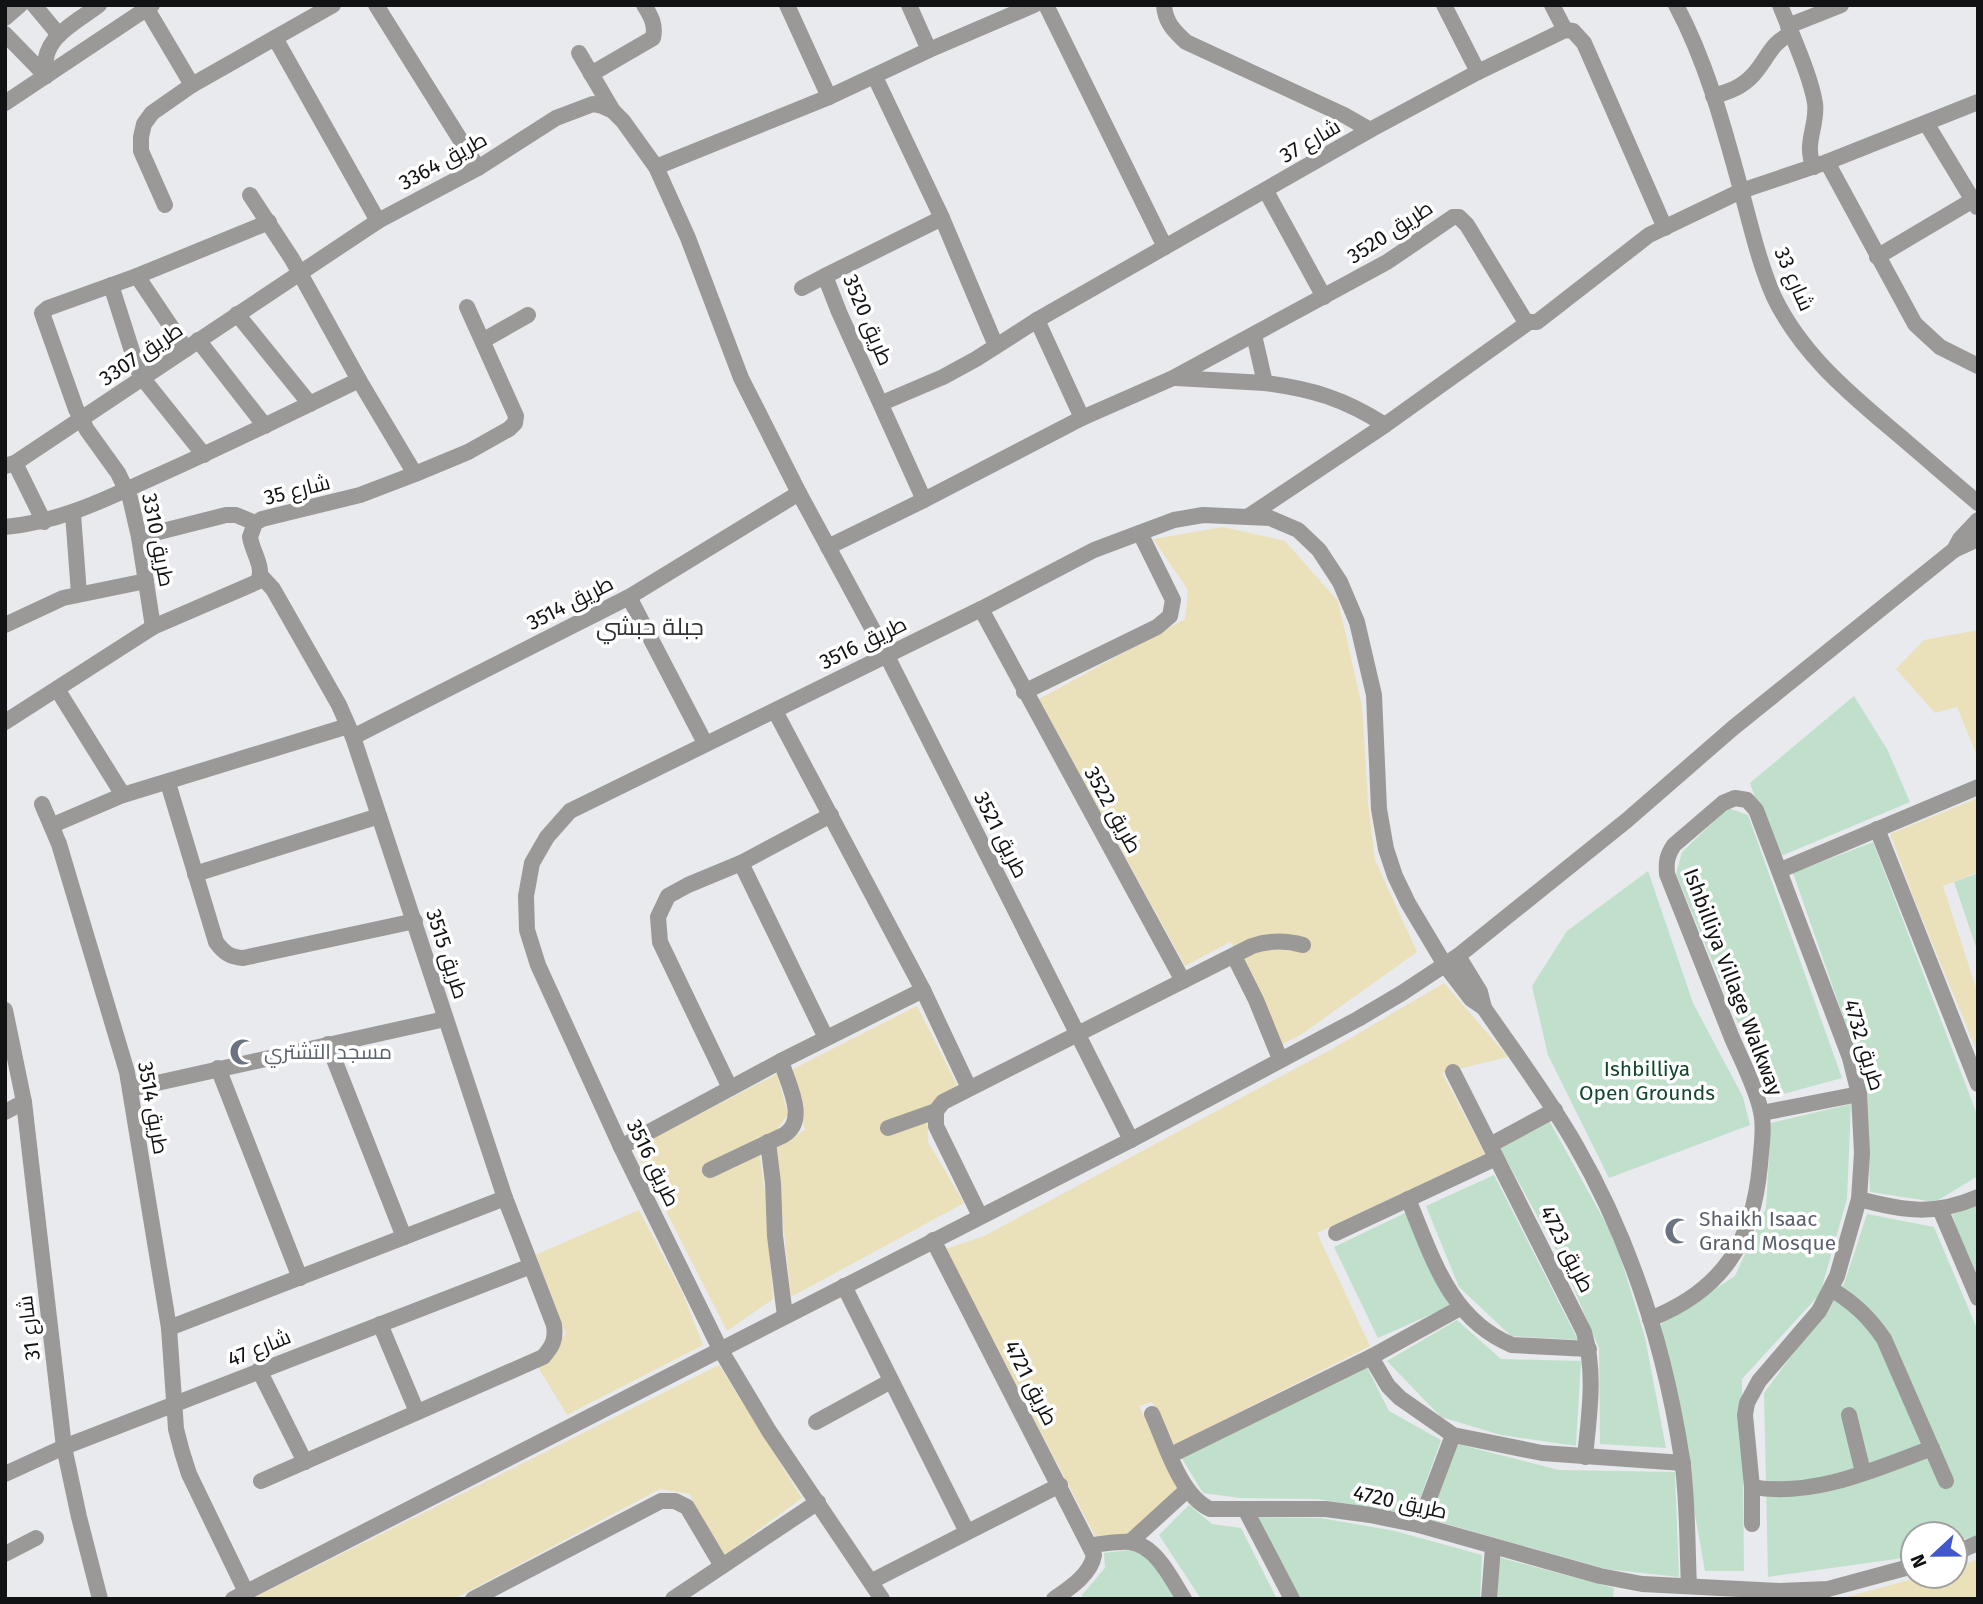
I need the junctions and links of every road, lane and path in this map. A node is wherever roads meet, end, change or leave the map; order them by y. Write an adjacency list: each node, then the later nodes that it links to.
1 (20, 5): 19 (street)
2 (34, 5): 22 (street)
3 (99, 5): 22 (street)
4 (122, 5): 18 (street)
5 (333, 5): 23 (street)
6 (376, 5): 41 (street)
7 (645, 5): 28 (street)
8 (787, 5): 33 (street)
9 (909, 5): 25 (street)
10 (1034, 5): 25 (street)
11 (1046, 5): 51 (street)
12 (1164, 5): 38 (street)
13 (1444, 5): 27 (street)
14 (1552, 5): 20 (street)
15 (1676, 5): 32 (street, شارع 33)
16 (1780, 5): 21 (street)
17 (1841, 5): 21 (street)
18 (144, 10): 29 (street); 31 (street)
19 (5, 18)
20 (1564, 30): 27 (street, شارع 37); 50 (street)
21 (1790, 30): 32 (street); 39 (street)
22 (59, 35): 29 (street)
23 (275, 38): 31 (street); 48 (street)
24 (7, 40): 29 (street)
25 (929, 50): 30 (street)
26 (579, 53): 28 (street)
27 (1478, 72): 38 (street, شارع 37)
28 (591, 74): 36 (street)
29 (46, 76): 35 (street)
30 (875, 77): 33 (street); 47 (street)
31 (192, 85): 46 (street)
32 (1713, 96): 43 (street, شارع 33)
33 (830, 97): 40 (street)
34 (1978, 102): 37 (street)
35 (5, 103)
36 (613, 111): 40 (street); 41 (street, طريق 3364)
37 (1926, 122): 39 (street); 45 (street)
38 (1370, 130): 42 (street, شارع 37)
39 (1820, 165): 43 (street); 52 (street)
40 (656, 167): 83 (street, طريق 3521)
41 (478, 168): 48 (street, طريق 3364)
42 (1266, 191): 51 (street, شارع 37); 58 (street)
43 (1741, 191): 50 (street); 85 (street, شارع 33)
44 (250, 195): 49 (street)
45 (1975, 204): 52 (street)
46 (165, 205)
47 (942, 218): 55 (street, طريق 3520); 67 (street)
48 (378, 221): 53 (street, طريق 3364)
49 (269, 222): 53 (street); 54 (street)
50 (1665, 228): 63 (street)
51 (1166, 247): 62 (street, شارع 37)
52 (1877, 257): 68 (street)
53 (299, 273): 60 (street, طريق 3307); 71 (street)
54 (137, 276): 56 (street); 66 (street)
55 (825, 276): 57 (street); 74 (street, طريق 3520)
56 (111, 285): 69 (street); 76 (street, طريق 3310)
57 (802, 288)
58 (1324, 297): 63 (street, طريق 3520); 64 (street, طريق 3520)
59 (467, 307): 65 (street, شارع 35)
60 (237, 314): 66 (street, طريق 3307); 73 (street)
61 (528, 314): 65 (street)
62 (1037, 320): 67 (street, شارع 37); 75 (street)
63 (1529, 322): 77 (street)
64 (1254, 335): 70 (street, طريق 3520); 72 (street)
65 (484, 340): 81 (street, شارع 35)
66 (192, 345): 69 (street, طريق 3307); 78 (street)
67 (996, 346): 74 (street, شارع 37)
68 (1978, 366)
69 (143, 378): 76 (street, طريق 3307); 79 (street)
70 (1174, 378): 72 (street); 75 (street, طريق 3520)
71 (359, 380): 73 (street); 81 (street)
72 (1265, 383): 77 (street)
73 (310, 404): 78 (street)
74 (882, 404): 84 (street, طريق 3520)
75 (1082, 418): 84 (street, طريق 3520)
76 (81, 420): 80 (street, طريق 3307); 82 (street, طريق 3310)
77 (1385, 425): 87 (street)
78 (265, 426): 79 (street)
79 (204, 455): 82 (street)
80 (10, 465): 89 (street)
81 (415, 474): 90 (street, شارع 35)
82 (127, 489): 86 (street); 93 (street, طريق 3310)
83 (799, 493): 95 (street, طريق 3521); 100 (street, طريق 3514)
84 (924, 500): 95 (street, طريق 3520)
85 (1978, 503)
86 (73, 514): 89 (street); 99 (street)
87 (1248, 516): 92 (street, طريق 3516); 126 (street, طريق 3516)
88 (1978, 520): 96 (street)
89 (44, 522): 91 (street)
90 (255, 523): 93 (street); 97 (street, شارع 35)
91 (5, 527)
92 (1140, 533): 101 (street, طريق 3516); 106 (street)
93 (139, 537): 98 (street, طريق 3310)
94 (1978, 539): 96 (street)
95 (828, 547): 104 (street, طريق 3521)
96 (1954, 550): 126 (street)
97 (261, 576): 103 (street); 109 (street, طريق 3515)
98 (146, 581): 99 (street); 103 (street, طريق 3310)
99 (79, 594): 102 (street)
100 (629, 597): 109 (street, طريق 3514); 110 (street)
101 (981, 609): 104 (street, طريق 3516); 106 (street, طريق 3522)
102 (5, 625)
103 (153, 627): 105 (street)
104 (886, 654): 107 (street, طريق 3516); 131 (street, طريق 3521)
105 (57, 689): 108 (street); 113 (street)
106 (1024, 692): 127 (street, طريق 3522)
107 (775, 710): 110 (street, طريق 3516); 116 (street)
108 (5, 722)
109 (351, 731): 111 (street, طريق 3514); 117 (street, طريق 3515)
110 (705, 743): 151 (street, طريق 3516)
111 (168, 783): 113 (street, طريق 3514); 122 (street)
112 (1978, 786): 119 (street)
113 (123, 795): 118 (street, طريق 3514)
114 (42, 804): 118 (street, طريق 3514)
115 (1756, 810): 121 (street, طريق 4732); 147 (street, Ishbilliya Village Walkway)
116 (831, 815): 120 (street); 128 (street)
117 (379, 816): 122 (street); 123 (street, طريق 3515)
118 (53, 825): 141 (street, طريق 3514)
119 (1877, 829): 121 (street); 138 (street)
120 (741, 863): 132 (street); 139 (street)
121 (1781, 870): 142 (street, طريق 4732)
122 (195, 874): 123 (street)
123 (415, 921): 130 (street, طريق 3515)
124 (1303, 945): 125 (street)
125 (1234, 956): 127 (street); 134 (street)
126 (1452, 960): 134 (street); 145 (street, طريق 3516)
127 (1183, 981): 131 (street)
128 (923, 990): 132 (street); 140 (street)
129 (5, 1010): 143 (street, شارع 31)
130 (445, 1018): 133 (street); 155 (street, طريق 3515)
131 (1079, 1034): 140 (street); 149 (street, طريق 3521)
132 (826, 1038): 135 (street)
133 (328, 1044): 136 (street); 161 (street)
134 (1280, 1059): 149 (street)
135 (780, 1061): 139 (street); 150 (street)
136 (218, 1068): 141 (street); 164 (street)
137 (1453, 1072): 152 (street, طريق 4723)
138 (1978, 1084)
139 (730, 1088): 151 (street)
140 (969, 1088): 144 (street)
141 (130, 1089): 172 (street, طريق 3514)
142 (1859, 1094): 147 (street, Ishbilliya Village Walkway); 157 (street, طريق 4732)
143 (24, 1102): 146 (street); 184 (street, شارع 31)
144 (936, 1111): 148 (street); 159 (street)
145 (1555, 1111): 152 (street); 170 (street)
146 (5, 1112)
147 (1762, 1112): 170 (street, Ishbilliya Village Walkway)
148 (888, 1128)
149 (1131, 1140): 159 (street)
150 (768, 1142): 153 (street); 169 (street)
151 (621, 1147): 173 (street, طريق 3516)
152 (1493, 1152): 156 (street); 174 (street, طريق 4723)
153 (710, 1170)
154 (1978, 1197): 158 (street)
155 (505, 1198): 161 (street); 163 (street, طريق 3515)
156 (1408, 1199): 160 (street); 168 (street)
157 (1859, 1199): 158 (street); 166 (street, طريق 4732)
158 (1940, 1209): 167 (street)
159 (980, 1216): 162 (street)
160 (1336, 1233)
161 (404, 1237): 164 (street)
162 (933, 1240): 165 (street); 194 (street, طريق 4721)
163 (531, 1266): 171 (street, شارع 47); 179 (street, طريق 3515)
164 (300, 1278): 172 (street)
165 (844, 1286): 169 (street); 177 (street)
166 (1831, 1289): 185 (street); 195 (street, طريق 4732)
167 (1978, 1298)
168 (1460, 1308): 174 (street); 175 (street)
169 (785, 1316): 173 (street)
170 (1650, 1319): 189 (street)
171 (380, 1324): 176 (street, شارع 47); 179 (street)
172 (169, 1328): 178 (street, طريق 3514)
173 (720, 1349): 197 (street, طريق 3516); 213 (street)
174 (1589, 1349): 187 (street, طريق 4723)
175 (1371, 1357): 183 (street); 186 (street)
176 (259, 1370): 178 (street, شارع 47); 188 (street)
177 (891, 1381): 182 (street); 201 (street)
178 (175, 1405): 184 (street, شارع 47); 213 (street, طريق 3514)
179 (417, 1412): 188 (street)
180 (1152, 1414): 186 (street)
181 (1849, 1415): 190 (street)
182 (816, 1422)
183 (1453, 1435): 187 (street); 200 (street)
184 (64, 1447): 191 (street, شارع 47); 214 (street, شارع 31)
185 (1932, 1448): 190 (street); 193 (street)
186 (1171, 1455): 196 (street)
187 (1585, 1457): 189 (street)
188 (305, 1462): 192 (street)
189 (1683, 1463): 211 (street)
190 (1863, 1472): 195 (street)
191 (5, 1474)
192 (261, 1481)
193 (1946, 1481)
194 (1060, 1485): 201 (street); 204 (street, طريق 4721)
195 (1752, 1488): 199 (street, طريق 4732)
196 (1187, 1490): 198 (street, طريق 4720); 203 (street)
197 (818, 1502): 207 (street); 209 (street, طريق 3516)
198 (1245, 1509): 200 (street, طريق 4720); 220 (street)
199 (1752, 1524)
200 (1419, 1525): 205 (street, طريق 4720)
201 (967, 1532): 209 (street)
202 (36, 1538): 206 (street)
203 (1130, 1542): 204 (street); 219 (street)
204 (1090, 1545): 212 (street)
205 (1493, 1547): 210 (street, طريق 4720); 221 (street)
206 (5, 1554)
207 (722, 1566): 215 (street); 216 (street)
208 (1899, 1570): 211 (street)
209 (872, 1581): 217 (street, طريق 3516)
210 (1622, 1581): 211 (street, طريق 4720); 222 (street)
211 (1689, 1586)
212 (1073, 1593): 218 (street)
213 (240, 1596)
214 (100, 1599)
215 (473, 1599)
216 (673, 1599)
217 (882, 1599)
218 (1054, 1599)
219 (1184, 1599)
220 (1292, 1599)
221 (1489, 1599)
222 (1621, 1599)

